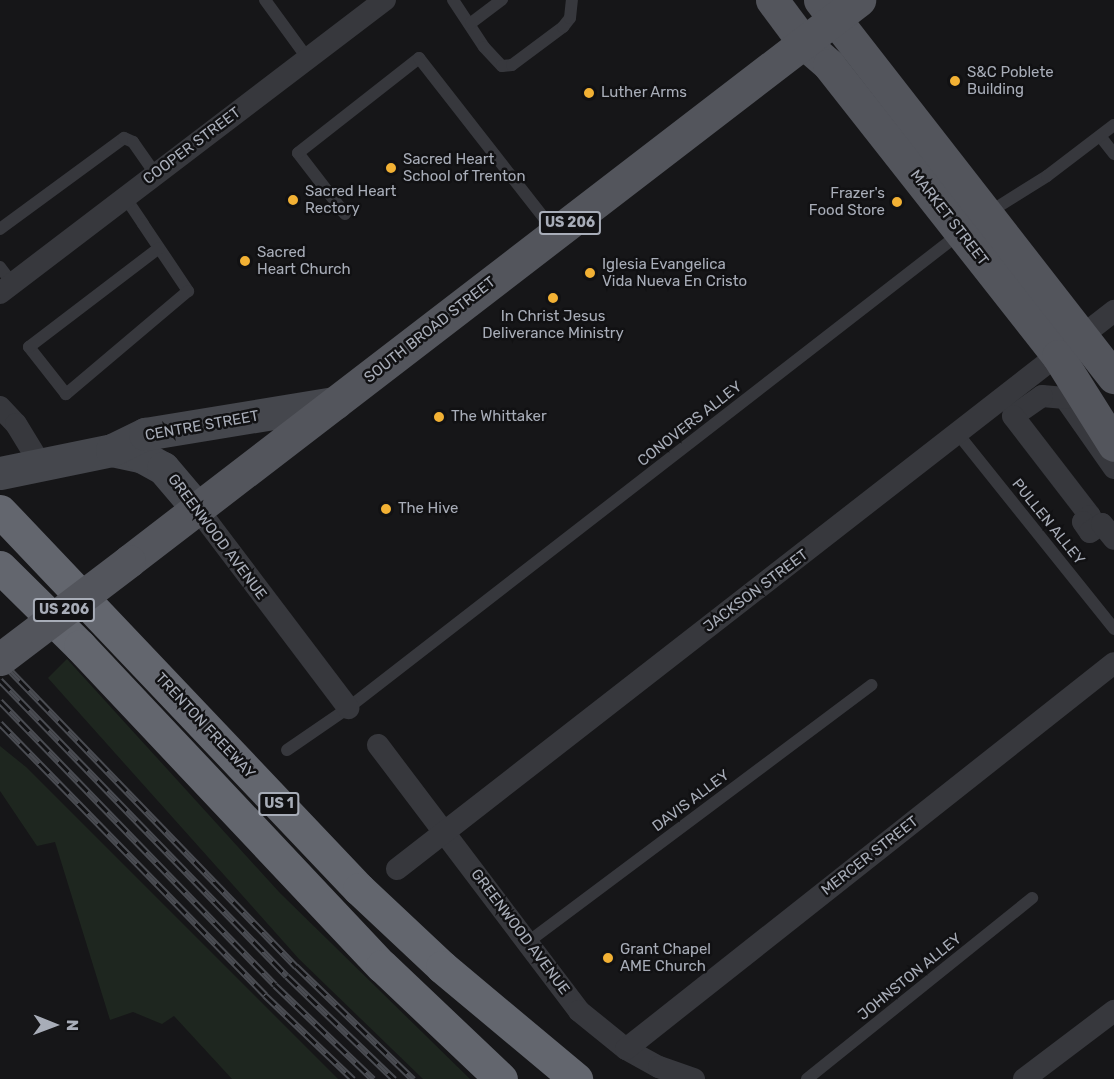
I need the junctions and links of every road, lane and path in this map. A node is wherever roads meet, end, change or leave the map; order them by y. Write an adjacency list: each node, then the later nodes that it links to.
1 (265, 0): 10 (lane)
2 (385, 0): 10 (street, COOPER STREET)
3 (453, 0): 8 (lane)
4 (502, 0): 8 (lane)
5 (572, 0): 8 (lane)
6 (772, 0): 9 (main road, MARKET STREET)
7 (838, 6): 9 (main road, SOUTH BROAD STREET / US 206); 17 (main road, MARKET STREET)
8 (471, 23)
9 (804, 43): 17 (main road, MARKET STREET); 19 (main road, SOUTH BROAD STREET / US 206)
10 (308, 59): 14 (street, COOPER STREET)
11 (1114, 125): 12 (lane, CONOVERS ALLEY)
12 (1100, 136): 13 (lane); 17 (lane, CONOVERS ALLEY)
13 (1114, 154)
14 (155, 174): 15 (street, COOPER STREET); 18 (lane)
15 (125, 197): 20 (lane); 21 (street, COOPER STREET)
16 (345, 214): 19 (lane)
17 (973, 224): 23 (main road, MARKET STREET); 41 (lane, CONOVERS ALLEY)
18 (0, 229)
19 (556, 233): 25 (main road, SOUTH BROAD STREET / US 206)
20 (159, 248): 20 (lane)
21 (4, 281)
22 (1114, 311): 23 (street, JACKSON STREET)
23 (1069, 346): 24 (main road, MARKET STREET); 27 (street, JACKSON STREET); 28 (main road, MARKET STREET)
24 (1114, 377)
25 (335, 403): 29 (street, CENTRE STREET); 33 (main road, SOUTH BROAD STREET / US 206)
26 (0, 407): 30 (street)
27 (958, 434): 37 (lane, PULLEN ALLEY); 44 (street, JACKSON STREET)
28 (1114, 445)
29 (112, 450): 30 (street, CENTRE STREET); 33 (street, GREENWOOD AVENUE)
30 (41, 465): 32 (street, CENTRE STREET)
31 (1114, 468): 35 (street)
32 (0, 473)
33 (197, 508): 38 (main road, SOUTH BROAD STREET / US 206, bridge); 41 (street, GREENWOOD AVENUE)
34 (0, 511): 51 (highway, TRENTON FREEWAY / US 1)
35 (1114, 540)
36 (0, 567): 50 (highway, US 1)
37 (1114, 629)
38 (0, 659)
39 (1114, 663): 49 (street, MERCER STREET)
40 (871, 685): 47 (lane, DAVIS ALLEY)
41 (348, 708): 43 (lane, CONOVERS ALLEY)
42 (378, 745): 44 (street, GREENWOOD AVENUE)
43 (287, 750)
44 (446, 831): 45 (street, JACKSON STREET); 47 (street, GREENWOOD AVENUE)
45 (397, 869)
46 (1032, 898): 53 (lane, JOHNSTON ALLEY)
47 (528, 942): 49 (street, GREENWOOD AVENUE)
48 (1114, 1011): 54 (street)
49 (626, 1049): 52 (street, GREENWOOD AVENUE)
50 (501, 1079)
51 (576, 1079)
52 (694, 1079)
53 (807, 1079)
54 (1024, 1079)

